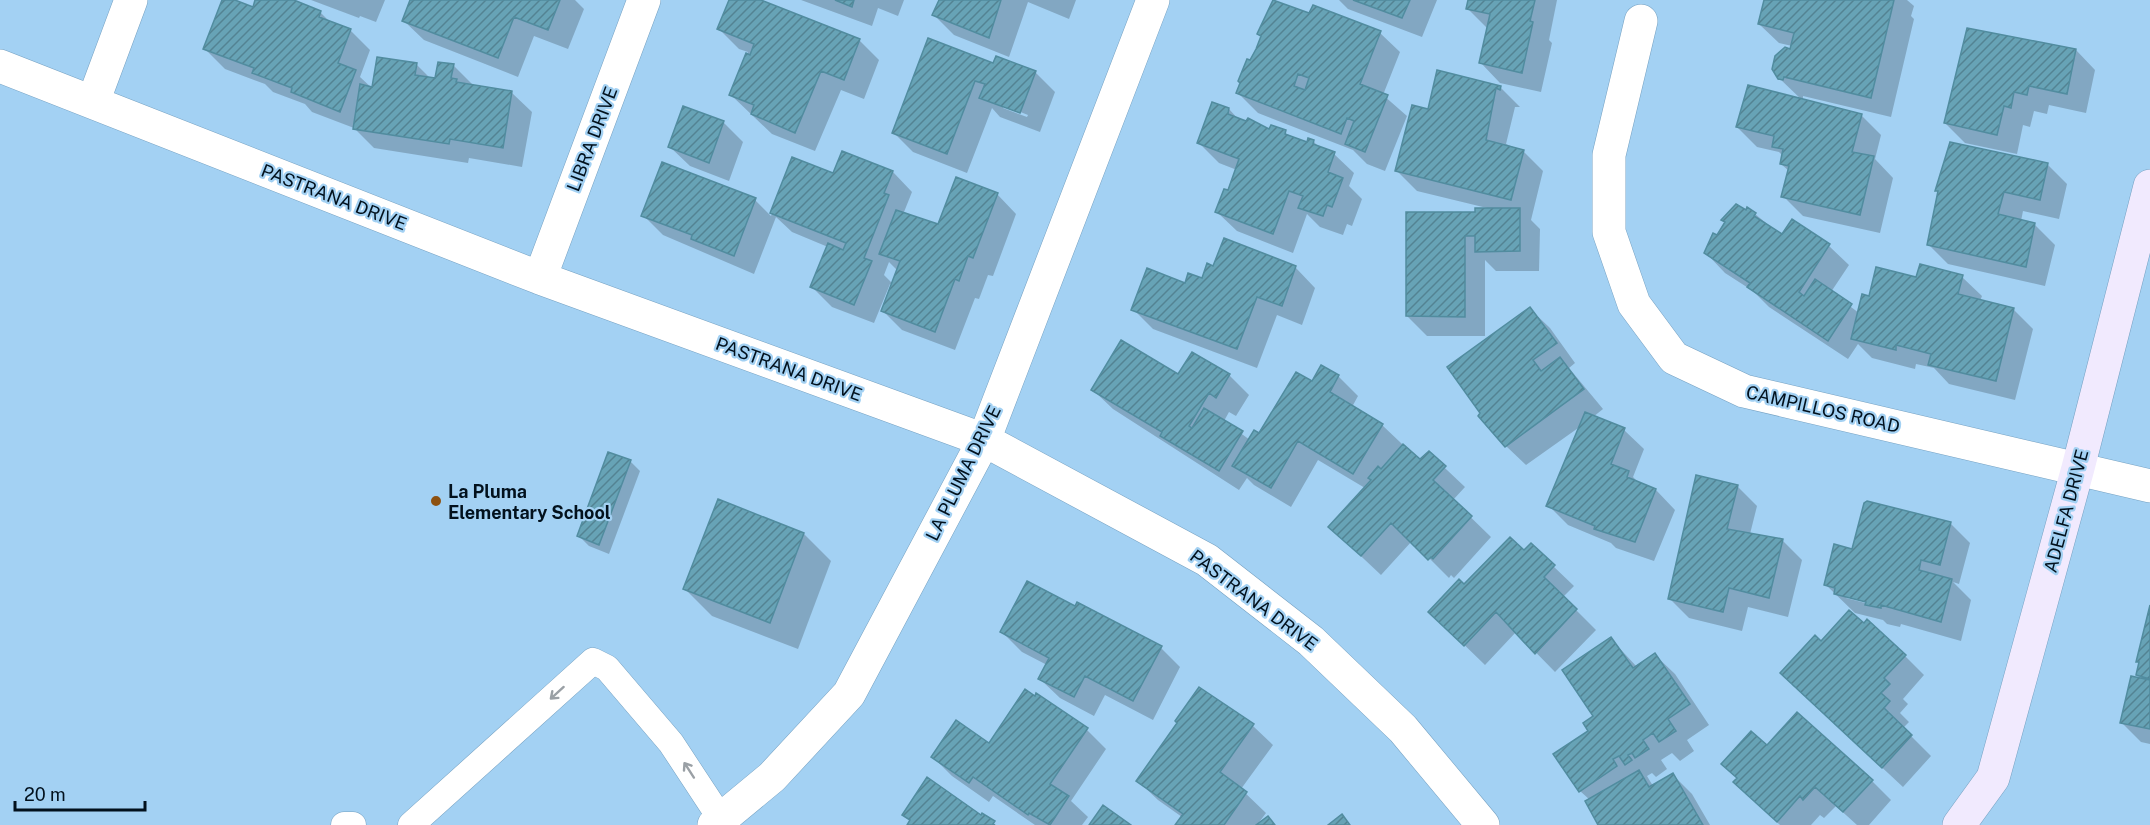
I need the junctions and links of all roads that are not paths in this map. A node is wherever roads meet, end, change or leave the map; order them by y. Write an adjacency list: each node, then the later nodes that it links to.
1 (131, 0): 6 (street)
2 (644, 0): 8 (street, LIBRA DRIVE)
3 (1153, 0): 9 (street, LA PLUMA DRIVE)
4 (1641, 21): 10 (street, CAMPILLOS ROAD)
5 (0, 66): 6 (street, PASTRANA DRIVE)
6 (93, 102): 8 (street, PASTRANA DRIVE)
7 (2150, 186): 10 (street, ADELFA DRIVE)
8 (540, 278): 9 (street, PASTRANA DRIVE)
9 (984, 440): 12 (street, LA PLUMA DRIVE); 16 (street, PASTRANA DRIVE)
10 (2078, 468): 11 (street, CAMPILLOS ROAD); 17 (street, ADELFA DRIVE)
11 (2150, 486)
12 (717, 822): 15 (lane, one-way to 15)
13 (344, 825): 14 (lane)
14 (352, 825)
15 (411, 825)
16 (1483, 825)
17 (1959, 825)

